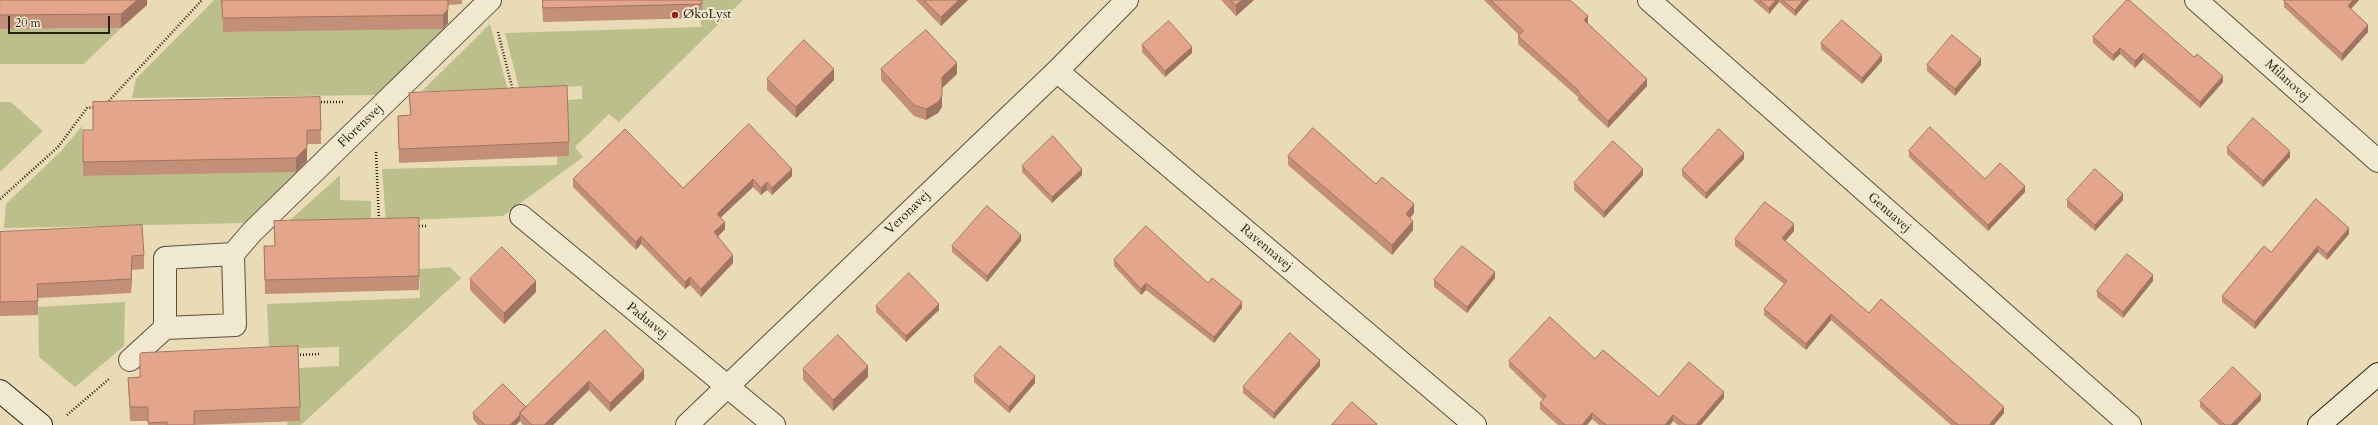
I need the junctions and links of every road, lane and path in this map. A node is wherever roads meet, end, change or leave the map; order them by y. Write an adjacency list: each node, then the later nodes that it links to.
1 (202, 0): 11 (path)
2 (490, 0): 9 (path); 13 (street, Florensvej)
3 (1127, 0): 6 (street, Veronavej)
4 (1649, 0): 32 (street, Genuavej)
5 (2196, 0): 14 (street, Milanovej)
6 (1057, 71): 26 (street, Veronavej); 31 (street, Ravennavej)
7 (520, 93): 9 (path)
8 (506, 94): 9 (path)
9 (514, 94)
10 (316, 102): 13 (path)
11 (112, 106)
12 (98, 107): 15 (path)
13 (381, 107): 19 (path); 20 (street, Florensvej)
14 (2378, 161)
15 (0, 199)
16 (521, 216): 26 (street, Paduavej)
17 (411, 226): 18 (path)
18 (427, 226)
19 (379, 228)
20 (233, 254): 21 (street); 21 (street)
21 (165, 328): 24 (street)
22 (320, 354): 23 (path)
23 (288, 355)
24 (130, 360): 28 (path)
25 (2378, 374): 33 (street)
26 (728, 386): 29 (street, Veronavej); 30 (street, Paduavej)
27 (0, 391): 28 (street)
28 (51, 422)
29 (687, 425)
30 (774, 425)
31 (1475, 425)
32 (2130, 425)
33 (2319, 425)

